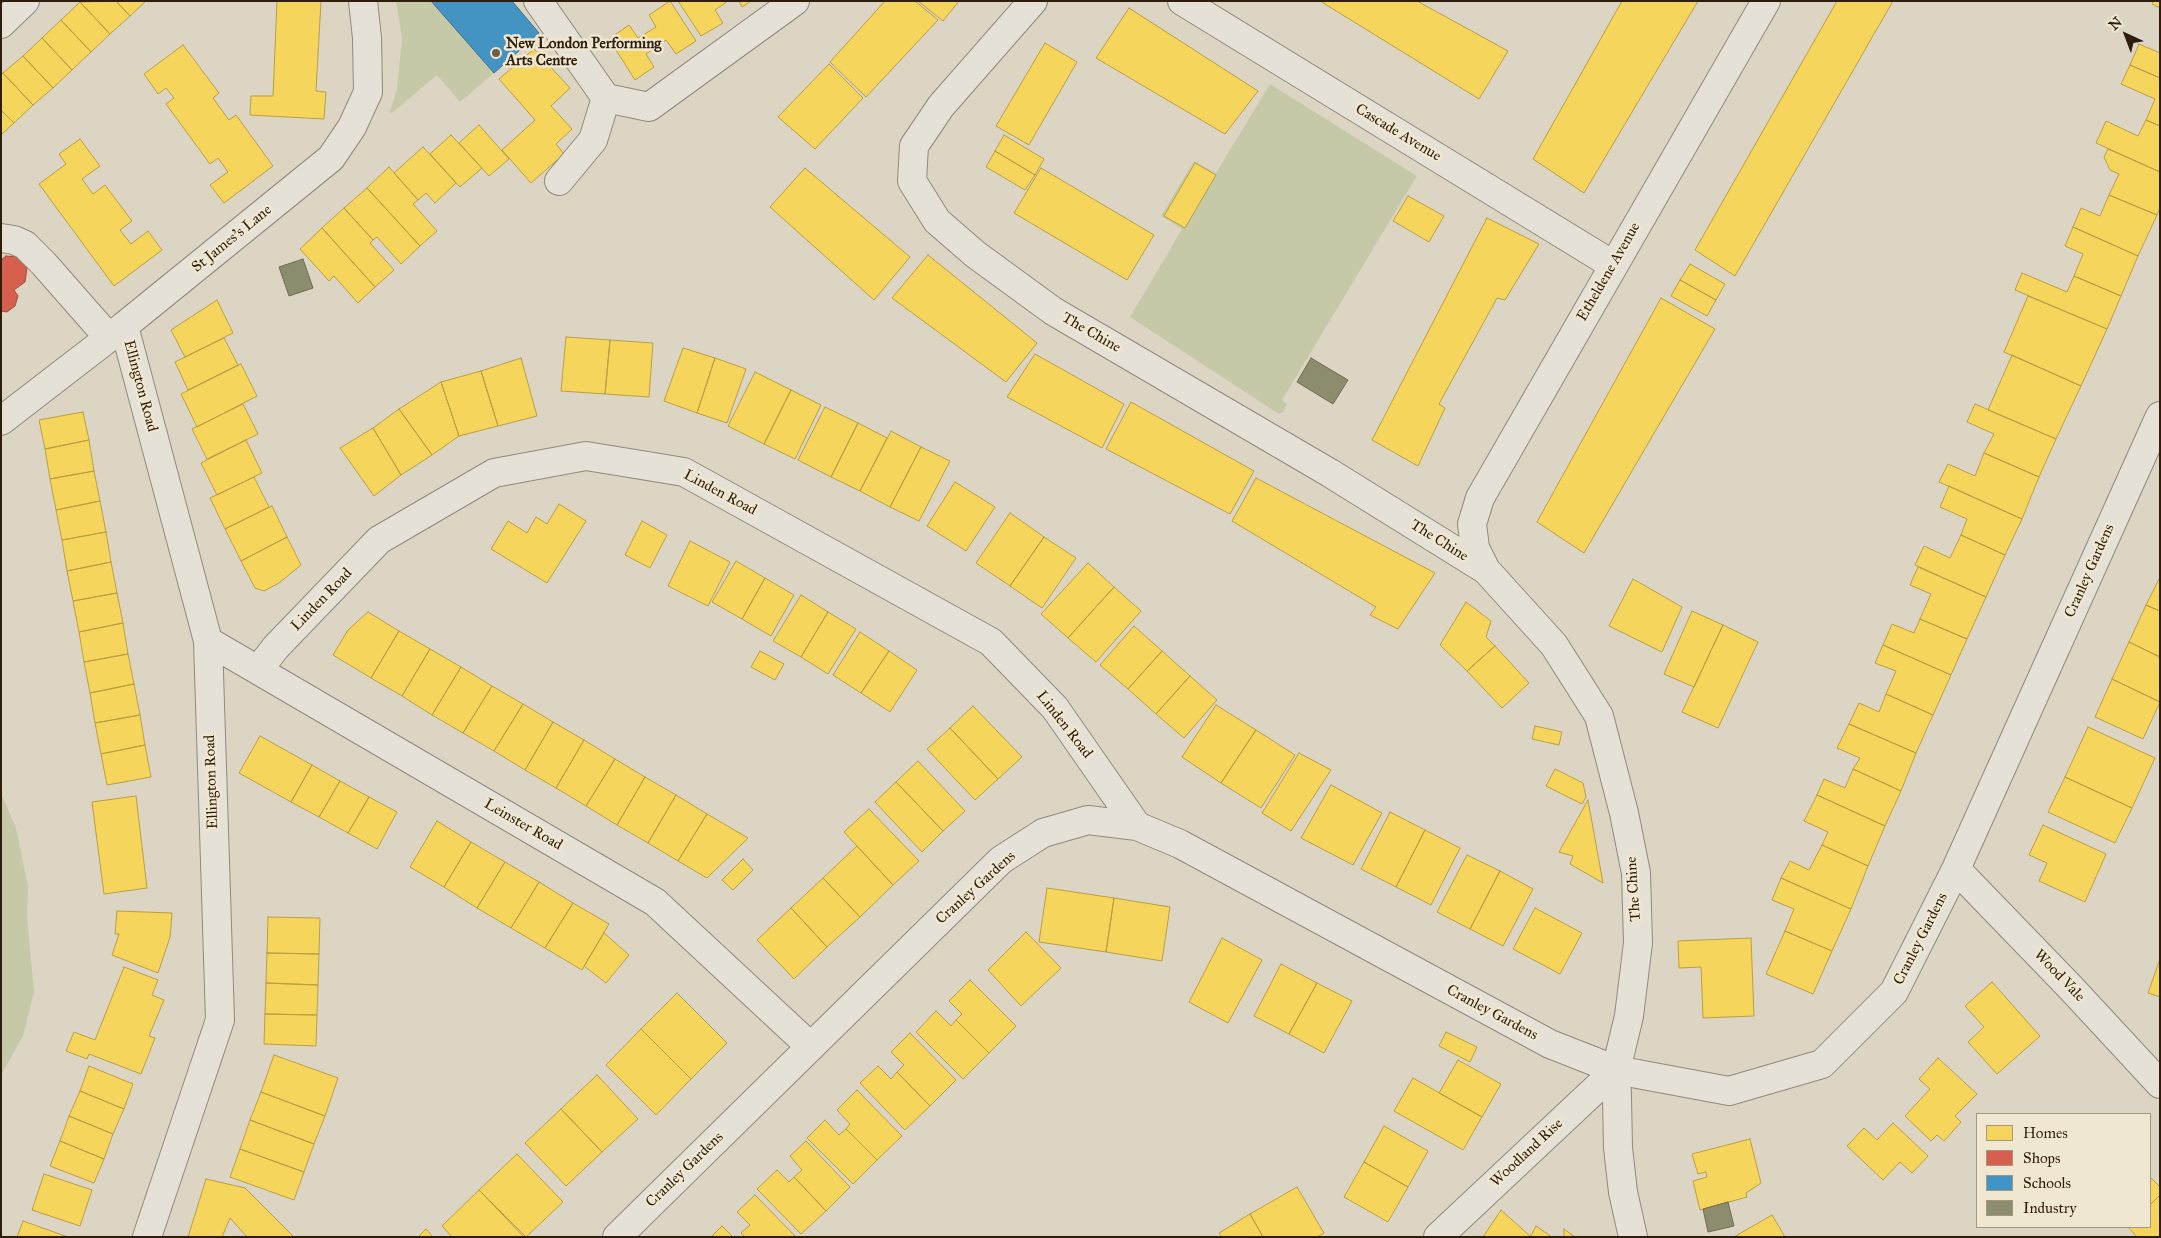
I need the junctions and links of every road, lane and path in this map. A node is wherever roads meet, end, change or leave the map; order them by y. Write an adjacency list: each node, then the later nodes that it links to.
1 (25, 1): 8 (street)
2 (363, 1): 13 (street, St James's Lane)
3 (538, 1): 9 (street)
4 (795, 1): 9 (street)
5 (1033, 1): 16 (street, The Chine)
6 (1182, 1): 12 (street, Cascade Avenue)
7 (1766, 1): 12 (street, Etheldene Avenue)
8 (1, 24)
9 (606, 98): 10 (street)
10 (559, 181)
11 (1, 238): 13 (street)
12 (1613, 265): 16 (street, Etheldene Avenue)
13 (116, 332): 15 (street, St James's Lane); 17 (street, Ellington Road)
14 (2160, 416): 20 (street, Cranley Gardens)
15 (1, 421)
16 (1480, 559): 22 (street, The Chine)
17 (208, 641): 18 (street, Leinster Road); 24 (street, Ellington Road)
18 (258, 670): 19 (street, Linden Road); 21 (street, Leinster Road)
19 (1137, 826): 21 (street, Cranley Gardens); 22 (street, Cranley Gardens)
20 (1956, 869): 22 (street, Cranley Gardens); 23 (street, Wood Vale)
21 (811, 1047): 25 (street, Cranley Gardens)
22 (1616, 1070): 26 (street, Woodland Rise); 27 (street, The Chine)
23 (2160, 1084)
24 (146, 1237)
25 (617, 1237)
26 (1438, 1237)
27 (1633, 1237)

